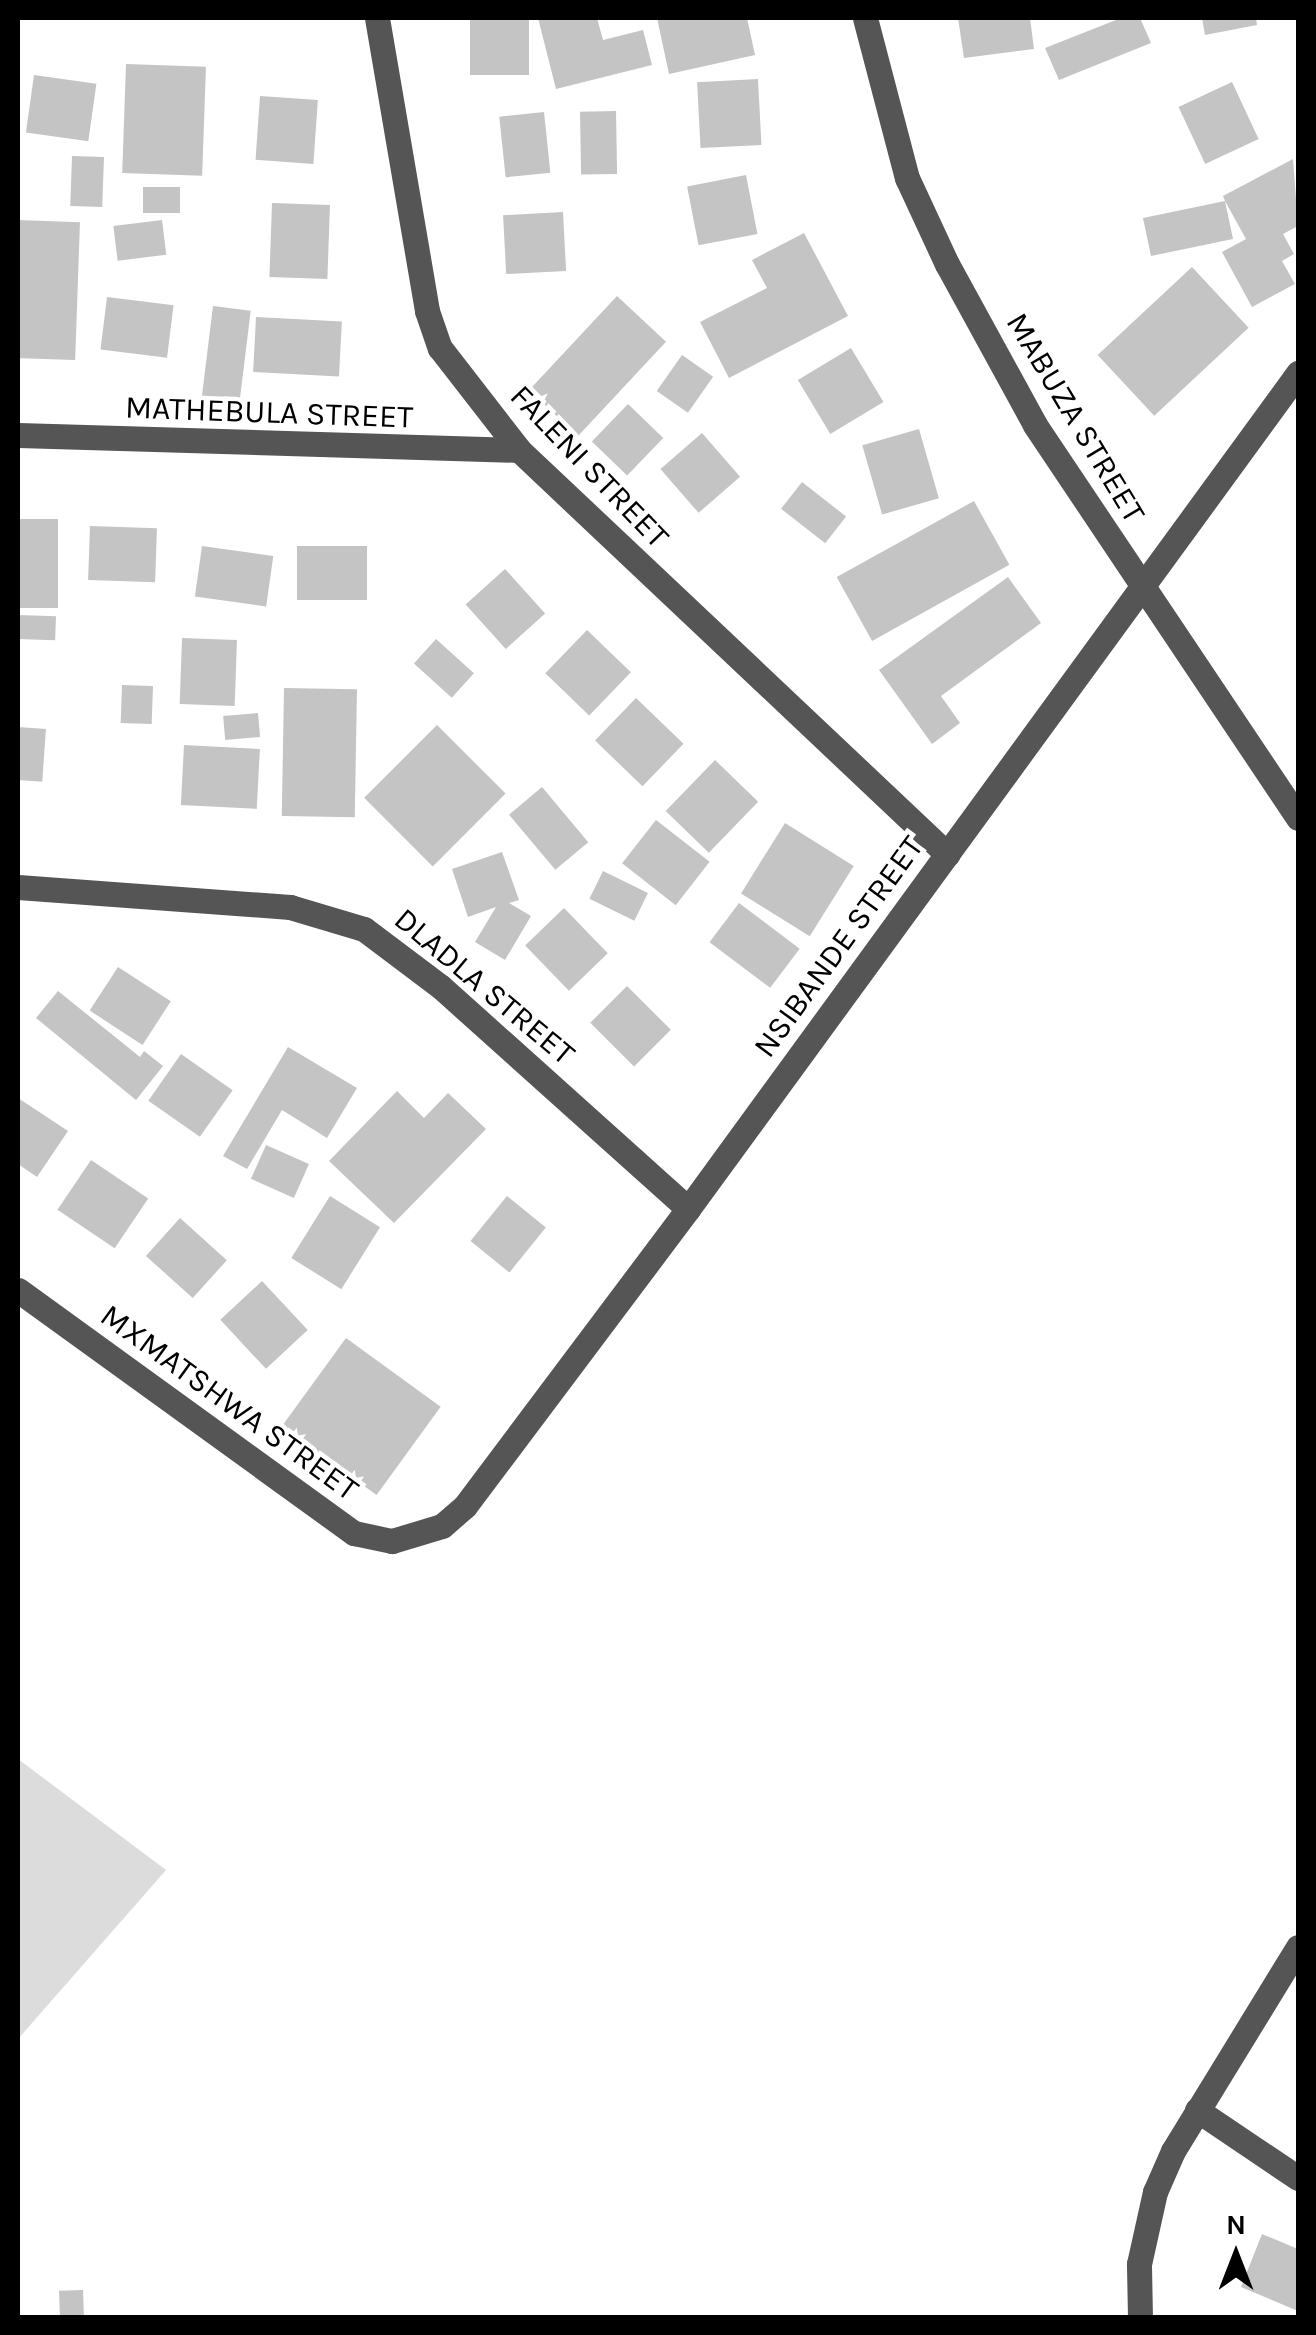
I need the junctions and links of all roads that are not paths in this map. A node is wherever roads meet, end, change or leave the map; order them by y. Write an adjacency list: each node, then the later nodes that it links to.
1 (377, 18): 5 (street, FALENI STREET)
2 (865, 18): 6 (street, MABUZA STREET)
3 (1298, 373): 6 (street, NSIBANDE STREET)
4 (18, 435): 5 (street, MATHEBULA STREET)
5 (518, 450): 8 (street, FALENI STREET)
6 (1143, 590): 7 (street, MABUZA STREET); 8 (street, NSIBANDE STREET)
7 (1298, 818)
8 (948, 854): 10 (street, NSIBANDE STREET)
9 (18, 888): 10 (street, DLADLA STREET)
10 (688, 1208): 12 (street, NSIBANDE STREET)
11 (18, 1290): 12 (street, MXMATSHWA STREET)
12 (413, 1539)
13 (1298, 1947): 14 (street)
14 (1197, 2110): 15 (street); 16 (street)
15 (1298, 2178)
16 (1140, 2318)

